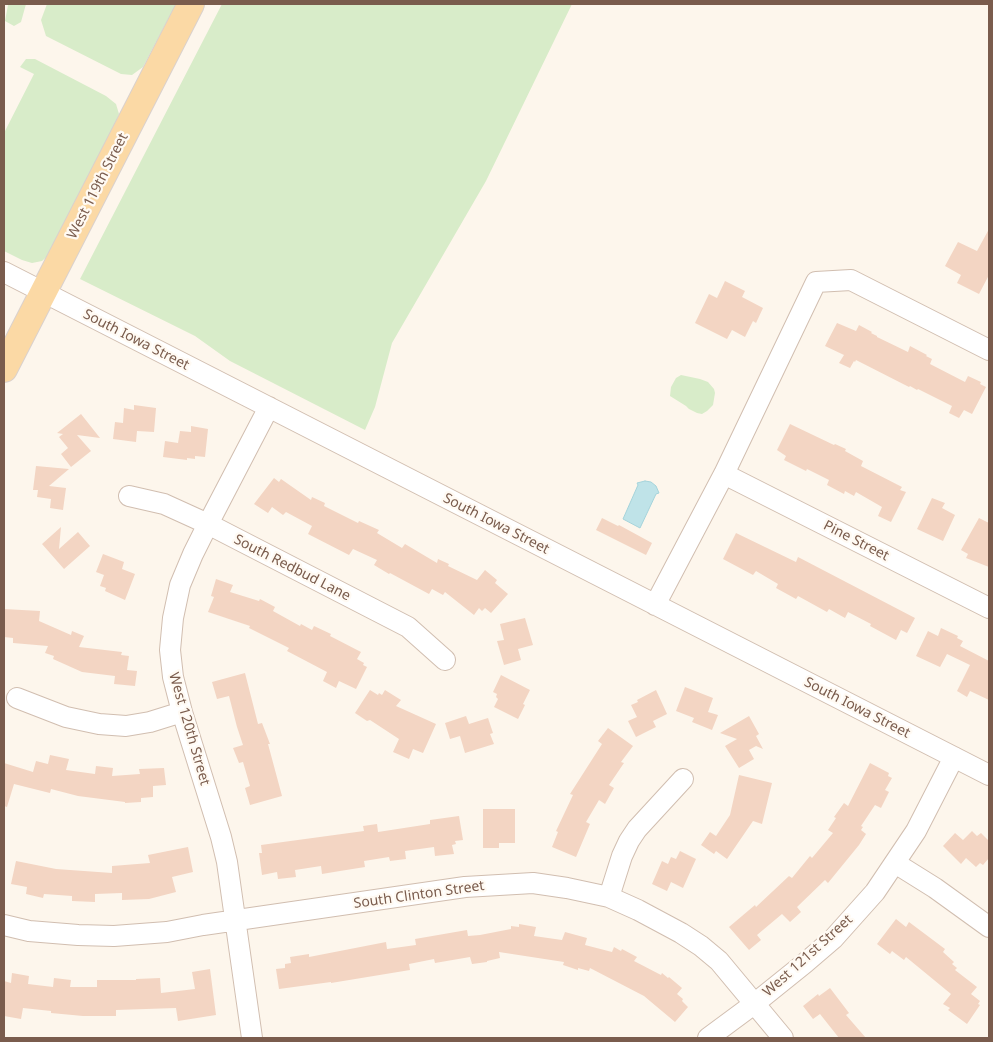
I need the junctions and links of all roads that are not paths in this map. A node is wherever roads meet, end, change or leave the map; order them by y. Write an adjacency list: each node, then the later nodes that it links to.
1 (191, 4): 3 (main road, West 119th Street)
2 (4, 272): 3 (street, South Iowa Street)
3 (43, 293): 5 (main road, West 119th Street); 6 (street, South Iowa Street)
4 (989, 350): 7 (street)
5 (4, 369)
6 (269, 407): 9 (street, West 120th Street); 10 (street, South Iowa Street)
7 (724, 474): 10 (street); 11 (street, Pine Street)
8 (129, 496): 9 (street, South Redbud Lane)
9 (208, 524): 12 (street, South Redbud Lane); 14 (street, West 120th Street)
10 (655, 605): 15 (street, South Iowa Street)
11 (989, 608)
12 (445, 660)
13 (17, 698): 14 (street)
14 (182, 712): 20 (street, West 120th Street)
15 (954, 757): 16 (street, South Iowa Street); 18 (street, West 121st Street)
16 (989, 775)
17 (682, 780): 19 (street)
18 (895, 863): 22 (street); 23 (street, West 121st Street)
19 (609, 898): 20 (street, South Clinton Street); 23 (street, South Clinton Street)
20 (236, 920): 21 (street, South Clinton Street); 24 (street, West 120th Street)
21 (4, 925)
22 (989, 926)
23 (754, 1004): 25 (street, West 121st Street); 26 (street, South Clinton Street)
24 (252, 1038)
25 (708, 1038)
26 (783, 1038)

